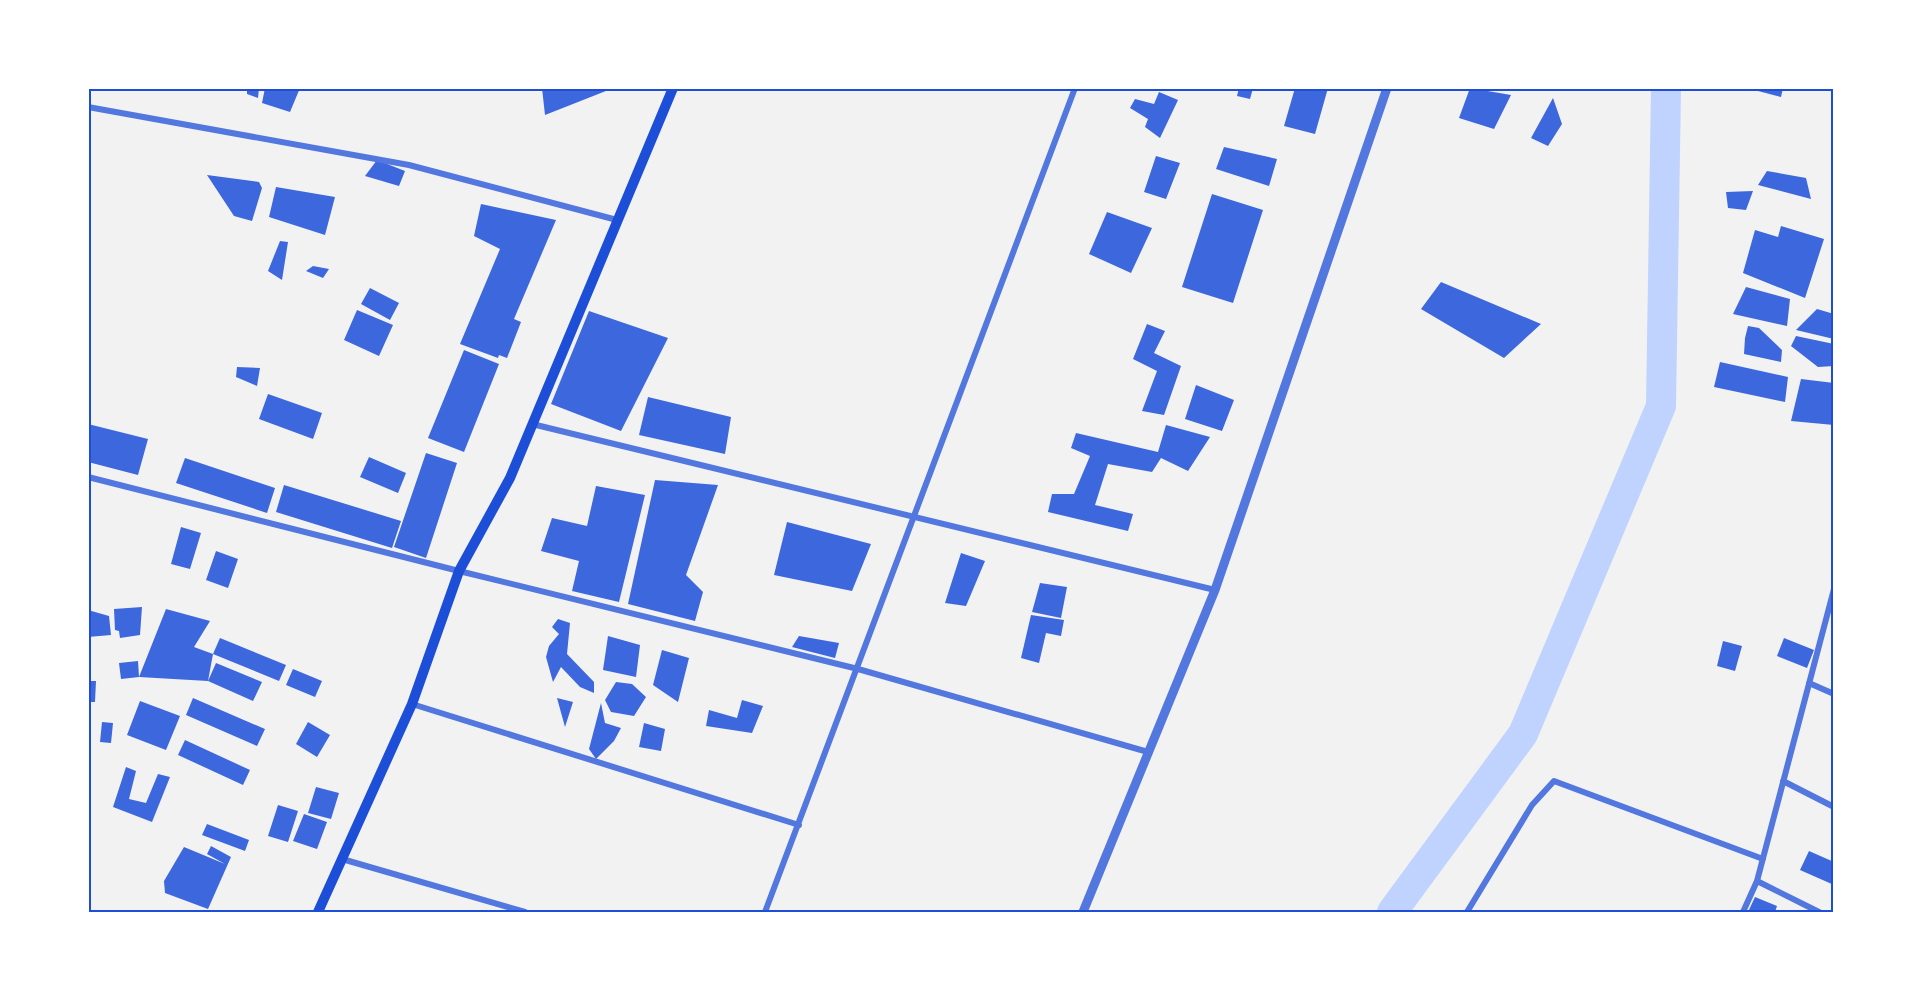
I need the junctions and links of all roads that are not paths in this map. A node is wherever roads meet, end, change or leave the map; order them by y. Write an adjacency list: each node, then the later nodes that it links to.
1 (673, 88): 5 (main road)
2 (1075, 88): 8 (street)
3 (1387, 88): 11 (street)
4 (88, 107): 5 (street)
5 (617, 220): 6 (main road)
6 (532, 424): 8 (street); 9 (main road)
7 (88, 477): 9 (street)
8 (912, 516): 11 (street); 13 (street)
9 (459, 571): 13 (street); 16 (main road)
10 (1833, 589): 12 (street)
11 (1215, 590): 17 (street)
12 (1832, 604): 14 (street)
13 (858, 669): 17 (street); 20 (street)
14 (1809, 683): 15 (street); 18 (street)
15 (1833, 694)
16 (412, 704): 20 (street); 21 (main road)
17 (1148, 752): 27 (street)
18 (1783, 781): 19 (street); 22 (street)
19 (1833, 807)
20 (799, 825): 26 (street)
21 (342, 859): 24 (main road); 25 (street)
22 (1763, 860): 23 (street); 28 (street)
23 (1757, 881): 29 (street); 30 (street)
24 (318, 912)
25 (525, 912)
26 (765, 912)
27 (1083, 912)
28 (1467, 912)
29 (1743, 912)
30 (1819, 912)

